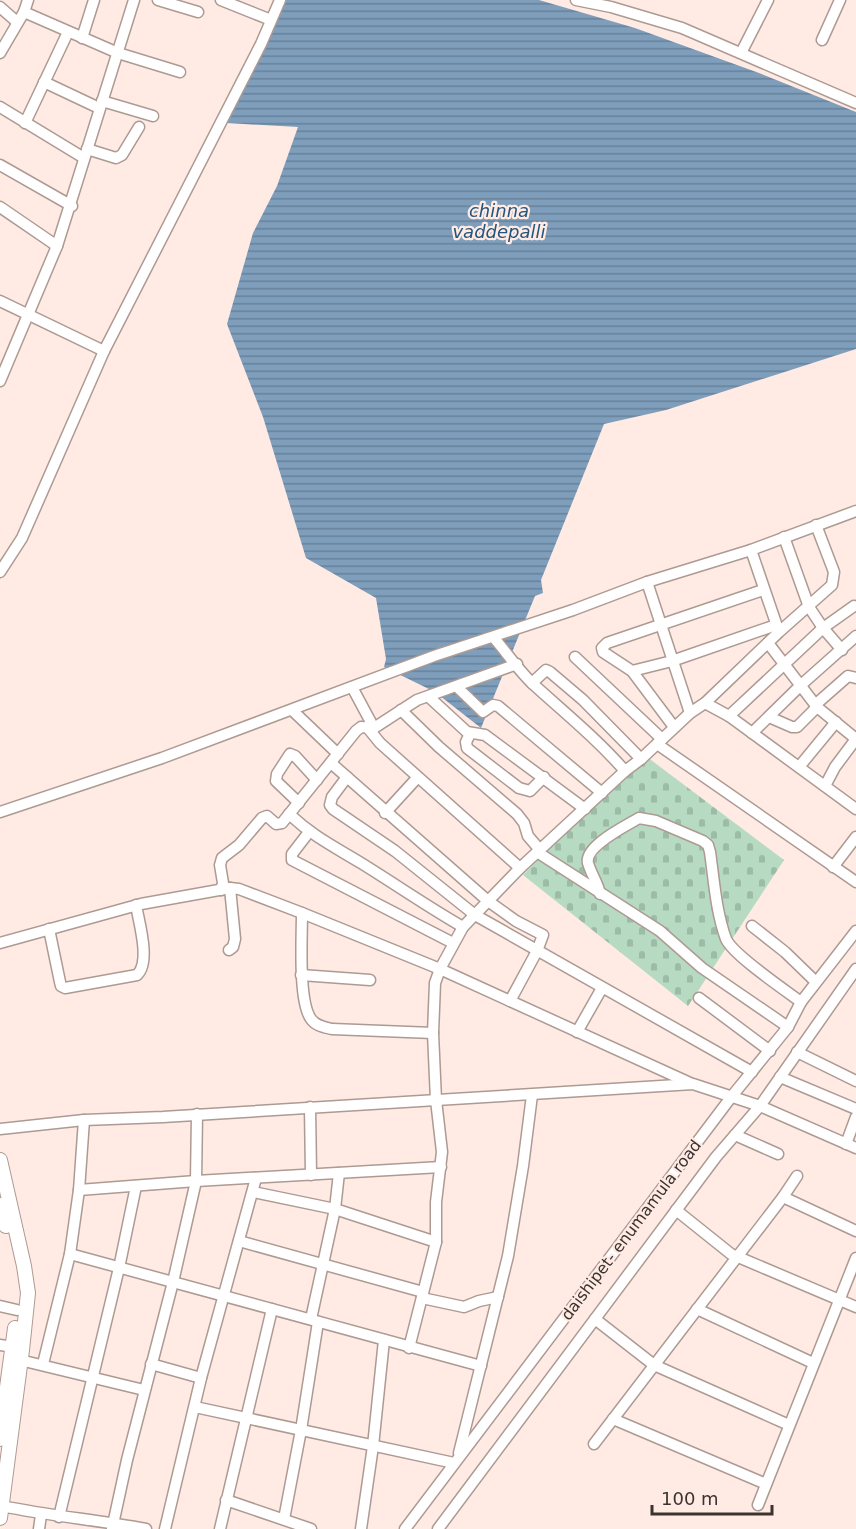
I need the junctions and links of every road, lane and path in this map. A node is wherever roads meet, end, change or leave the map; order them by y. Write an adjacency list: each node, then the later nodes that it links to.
1 (28, 0): 11 (street)
2 (94, 0): 16 (street)
3 (134, 0): 19 (street)
4 (158, 0): 12 (street)
5 (221, 0): 13 (street)
6 (280, 0): 13 (street)
7 (576, 0): 20 (street)
8 (768, 0): 20 (street)
9 (840, 0): 17 (street)
10 (0, 8): 14 (street)
11 (24, 12): 14 (street); 15 (street)
12 (198, 12)
13 (271, 21): 36 (street)
14 (17, 22): 18 (street)
15 (68, 32): 16 (street); 22 (street)
16 (82, 38): 19 (street)
17 (822, 40)
18 (0, 53)
19 (118, 53): 21 (street); 24 (street)
20 (741, 53): 23 (street)
21 (180, 72)
22 (44, 82): 24 (street); 27 (street)
23 (856, 103)
24 (100, 105): 26 (street); 29 (street)
25 (0, 107): 27 (street)
26 (153, 117)
27 (25, 123): 29 (street)
28 (139, 127): 29 (street)
29 (86, 154): 31 (street)
30 (0, 165): 31 (street)
31 (72, 206): 33 (street)
32 (0, 207): 33 (street)
33 (57, 246): 35 (street)
34 (0, 301): 35 (street)
35 (28, 315): 36 (street); 37 (street)
36 (104, 351): 43 (street)
37 (3, 363): 38 (street)
38 (0, 381)
39 (856, 511): 40 (street)
40 (816, 525): 41 (street); 47 (street)
41 (784, 537): 42 (street); 47 (street)
42 (751, 550): 44 (street); 45 (street)
43 (0, 572)
44 (646, 582): 48 (street); 52 (street)
45 (763, 590): 48 (street); 49 (street)
46 (854, 606): 50 (street)
47 (809, 607): 49 (street); 50 (street)
48 (662, 625): 56 (street); 59 (street)
49 (778, 628): 53 (street); 56 (street)
50 (823, 628): 54 (street); 57 (street)
51 (856, 636): 54 (street)
52 (494, 638): 58 (street); 63 (street)
53 (768, 643): 57 (street); 66 (street)
54 (842, 650): 62 (street)
55 (575, 657): 78 (street)
56 (672, 661): 59 (street); 70 (street)
57 (784, 663): 62 (street); 71 (street)
58 (517, 664): 61 (street); 64 (street)
59 (632, 672): 75 (street)
60 (856, 678): 67 (street)
61 (532, 683): 80 (street); 82 (street)
62 (801, 685): 67 (street); 72 (street)
63 (352, 687): 68 (street); 74 (street)
64 (457, 687): 65 (street); 88 (street)
65 (429, 697): 69 (street); 76 (street)
66 (705, 703): 70 (street); 71 (street)
67 (816, 706): 72 (street); 73 (street)
68 (292, 710): 79 (street); 92 (street)
69 (401, 710): 74 (street); 97 (street)
70 (690, 713): 75 (street)
71 (729, 716): 77 (street)
72 (769, 717): 77 (street)
73 (836, 722): 81 (street); 87 (street)
74 (370, 727): 79 (street); 85 (street)
75 (674, 727): 78 (street)
76 (470, 734): 84 (street); 84 (street)
77 (753, 734): 81 (street)
78 (659, 742): 80 (street); 98 (street)
79 (334, 759): 83 (street); 86 (street)
80 (641, 759): 82 (street)
81 (800, 766): 87 (street)
82 (625, 771): 88 (street)
83 (347, 777): 93 (street); 106 (street)
84 (544, 777): 90 (street)
85 (417, 778): 93 (street); 99 (street)
86 (316, 780): 89 (street); 89 (street)
87 (825, 786): 91 (street)
88 (602, 794): 90 (street)
89 (299, 804): 94 (street)
90 (585, 809): 97 (street)
91 (856, 809)
92 (0, 812)
93 (385, 813): 103 (street)
94 (289, 814): 95 (street); 101 (street)
95 (309, 832): 108 (street); 112 (street)
96 (856, 837): 98 (street)
97 (538, 851): 99 (street); 102 (street)
98 (833, 867): 100 (street)
99 (520, 868): 103 (street)
100 (856, 882)
101 (226, 889): 104 (street); 105 (street); 113 (street)
102 (600, 894): 123 (street); 124 (street)
103 (488, 901): 106 (street); 114 (street)
104 (136, 905): 109 (street); 109 (street)
105 (302, 913): 115 (street); 117 (street)
106 (475, 915): 108 (street); 114 (street)
107 (752, 926): 119 (street)
108 (463, 927): 112 (street)
109 (49, 929): 111 (street)
110 (856, 931): 119 (street, daishipet- enumamula road)
111 (0, 943)
112 (453, 943): 115 (street)
113 (229, 950)
114 (537, 951): 120 (street); 122 (street)
115 (440, 969): 122 (street); 126 (street)
116 (856, 969): 128 (street)
117 (301, 975): 118 (street); 126 (street)
118 (370, 980)
119 (816, 982): 123 (street, daishipet- enumamula road)
120 (602, 988): 125 (street); 129 (street)
121 (699, 998): 127 (street)
122 (510, 1001): 125 (street)
123 (801, 1002): 124 (street, daishipet- enumamula road)
124 (788, 1027): 127 (street, daishipet- enumamula road)
125 (577, 1032): 132 (street)
126 (432, 1033): 135 (street)
127 (770, 1051): 129 (street, daishipet- enumamula road)
128 (797, 1052): 130 (street); 131 (street)
129 (752, 1072): 134 (street, daishipet- enumamula road)
130 (780, 1077): 136 (street); 138 (street)
131 (856, 1081)
132 (693, 1084): 133 (street); 134 (street)
133 (532, 1095): 135 (street); 171 (street)
134 (732, 1096): 136 (street); 200 (street, daishipet- enumamula road)
135 (436, 1100): 137 (street); 147 (street)
136 (760, 1106): 143 (street); 144 (street)
137 (310, 1107): 139 (street); 149 (street)
138 (856, 1110)
139 (197, 1114): 141 (street); 152 (street)
140 (856, 1117): 144 (street)
141 (84, 1120): 142 (street); 154 (street)
142 (0, 1130)
143 (735, 1135): 145 (street); 159 (street)
144 (851, 1146)
145 (778, 1154)
146 (0, 1160): 157 (main road)
147 (441, 1167): 148 (street); 162 (street)
148 (339, 1173): 149 (street); 158 (street)
149 (312, 1175): 151 (street)
150 (797, 1176): 156 (street)
151 (256, 1178): 152 (street); 155 (street)
152 (196, 1181): 153 (street); 168 (street)
153 (136, 1186): 154 (street); 167 (street)
154 (79, 1190): 163 (street)
155 (253, 1192): 158 (street); 161 (street)
156 (783, 1197): 160 (street); 164 (street)
157 (3, 1208): 177 (main road); 183 (main road)
158 (335, 1209): 162 (street); 166 (street)
159 (676, 1210): 164 (street); 178 (street)
160 (856, 1231)
161 (239, 1241): 166 (street); 169 (street)
162 (436, 1242): 170 (street)
163 (70, 1254): 167 (street); 185 (street)
164 (737, 1256): 172 (street); 176 (street)
165 (856, 1258): 172 (street)
166 (322, 1266): 170 (street); 179 (street)
167 (119, 1268): 168 (street); 189 (street)
168 (172, 1282): 169 (street); 186 (street)
169 (224, 1295): 175 (street); 190 (street)
170 (423, 1295): 171 (street); 182 (street)
171 (498, 1297): 188 (street)
172 (838, 1299): 174 (street); 184 (street)
173 (0, 1306): 177 (street)
174 (856, 1307)
175 (272, 1309): 179 (street); 193 (street)
176 (697, 1309): 184 (street); 187 (street)
177 (17, 1310): 181 (main road)
178 (595, 1319): 187 (street); 217 (street)
179 (314, 1321): 180 (street); 196 (street)
180 (384, 1340): 182 (street); 199 (street)
181 (7, 1346): 197 (main road)
182 (410, 1348): 188 (street)
183 (20, 1360): 185 (street); 204 (main road)
184 (813, 1363): 195 (street)
185 (43, 1364): 189 (street)
186 (151, 1364): 190 (street); 191 (street)
187 (654, 1365): 194 (street); 195 (street)
188 (481, 1366): 200 (street)
189 (92, 1377): 191 (street); 206 (street)
190 (201, 1378): 192 (street)
191 (144, 1390): 209 (street)
192 (195, 1407): 193 (street); 212 (street)
193 (248, 1418): 196 (street); 202 (street)
194 (613, 1419): 198 (street); 201 (street)
195 (789, 1425): 201 (street)
196 (301, 1430): 199 (street); 207 (street)
197 (0, 1439)
198 (594, 1444)
199 (373, 1446): 200 (street); 215 (street)
200 (456, 1461): 216 (street, daishipet- enumamula road)
201 (766, 1484): 203 (street)
202 (226, 1500): 207 (street); 213 (street)
203 (758, 1505)
204 (1, 1512): 205 (street)
205 (40, 1515): 206 (street); 210 (street)
206 (60, 1517): 208 (street)
207 (284, 1519): 214 (street)
208 (75, 1524): 209 (street)
209 (113, 1526): 211 (street)
210 (39, 1529)
211 (146, 1529)
212 (165, 1529)
213 (219, 1529)
214 (311, 1529)
215 (361, 1529)
216 (405, 1529)
217 (438, 1529)

